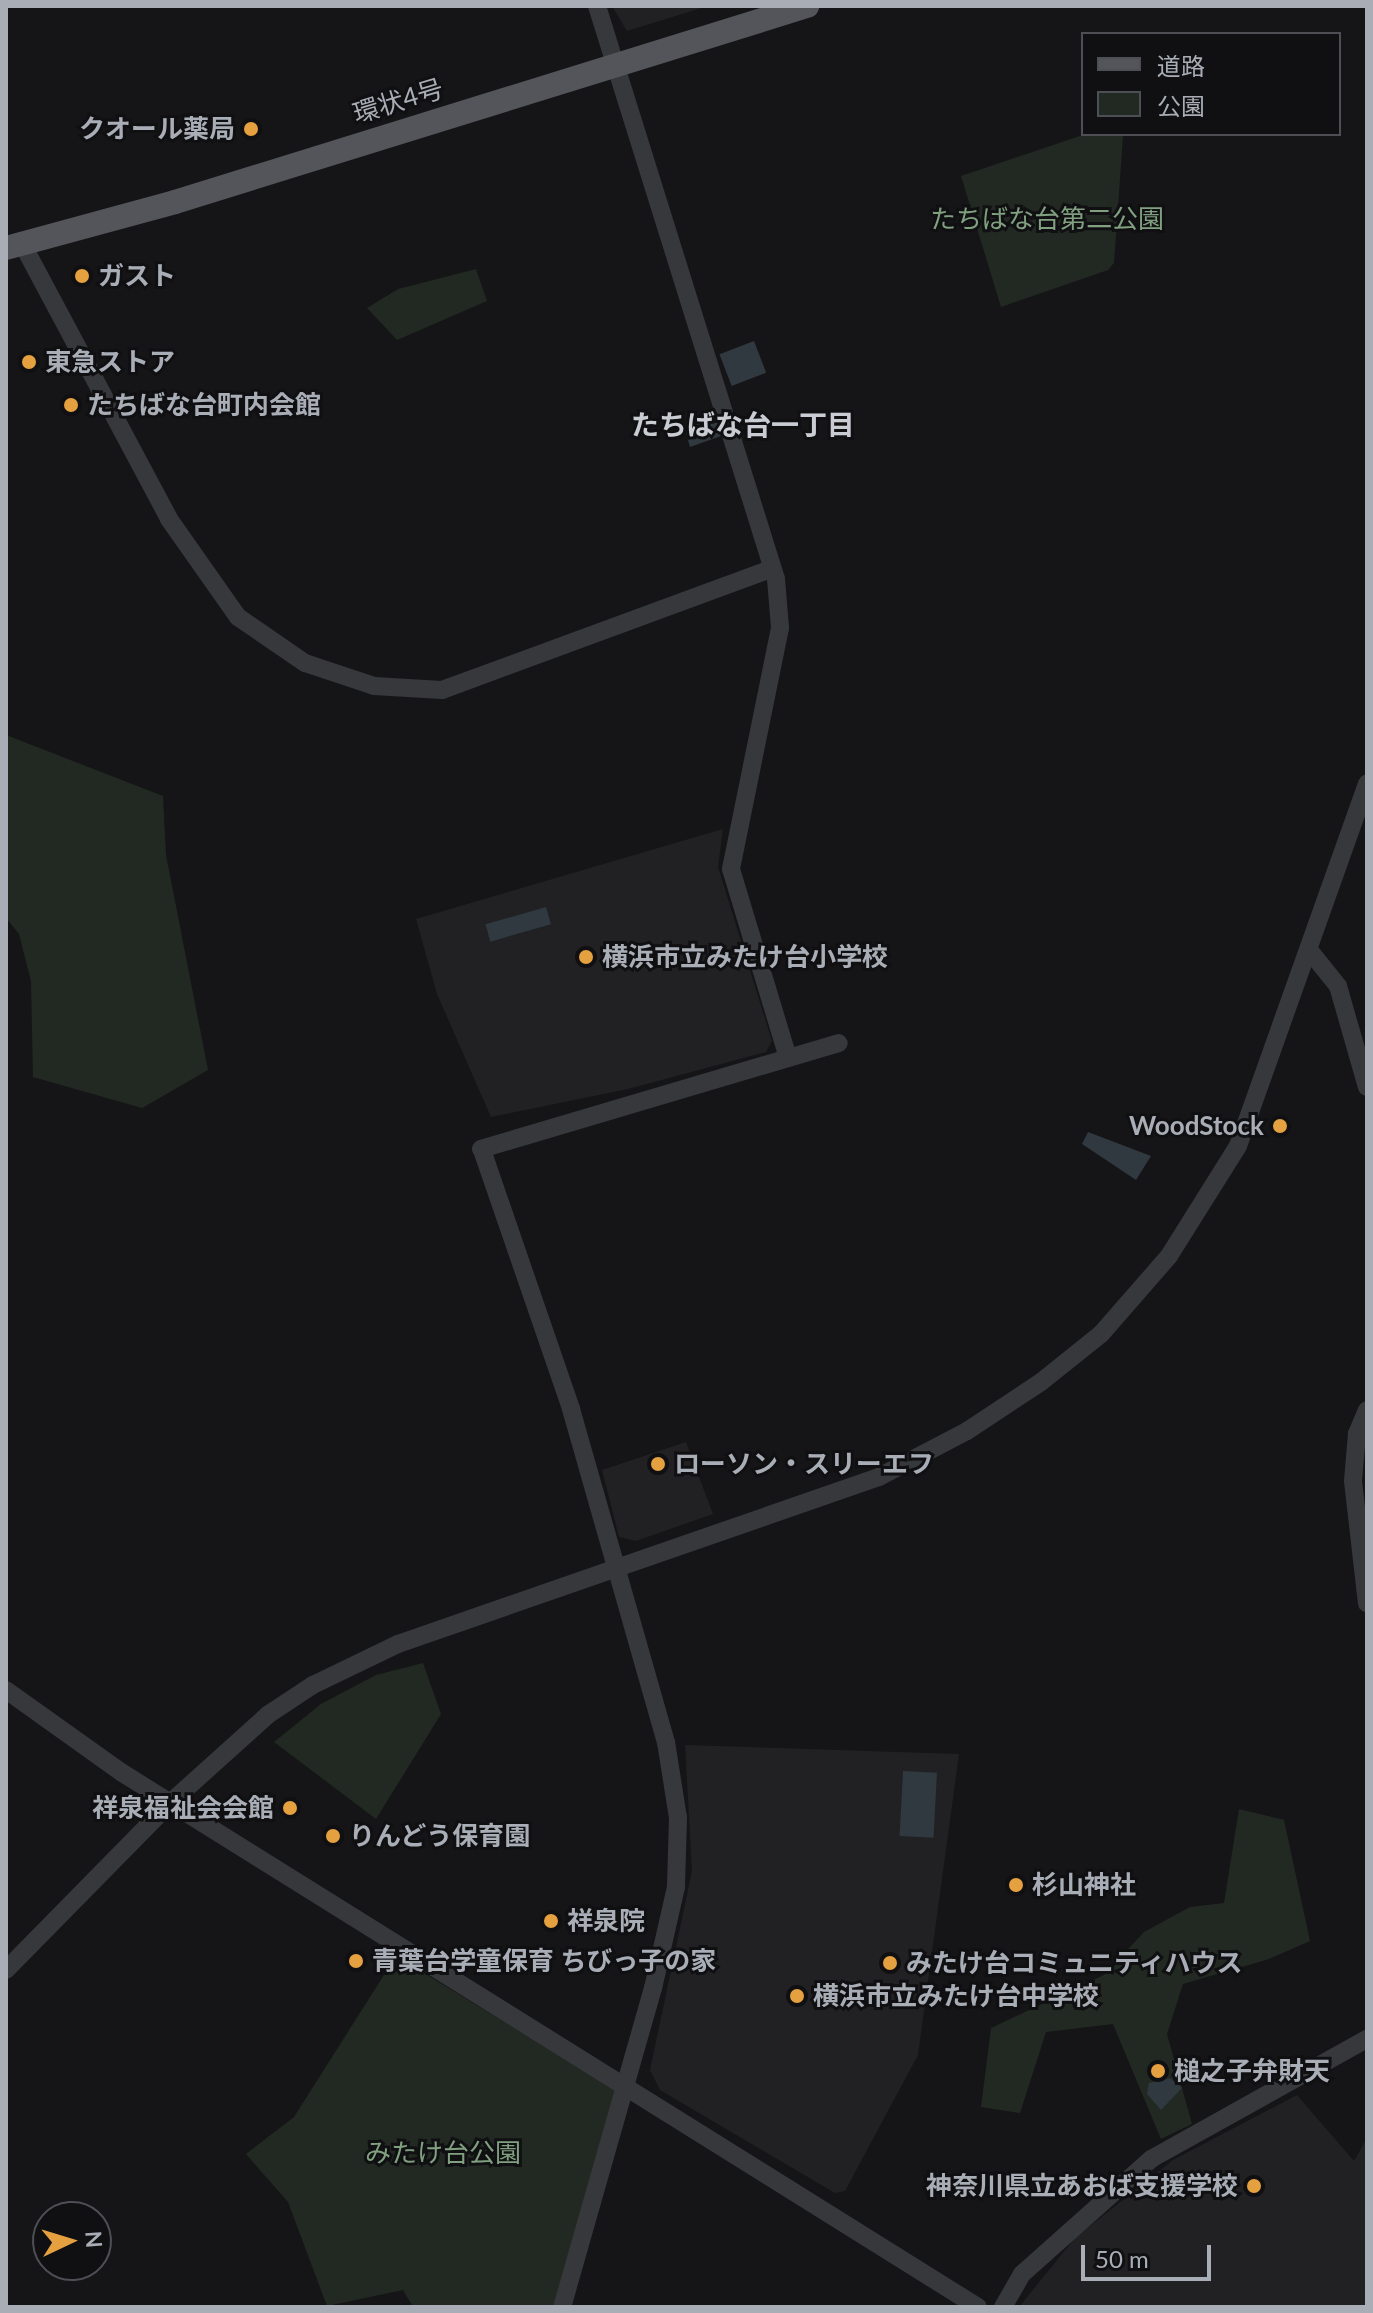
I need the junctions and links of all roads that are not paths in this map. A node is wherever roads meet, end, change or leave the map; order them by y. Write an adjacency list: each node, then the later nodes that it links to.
1 (597, 6): 3 (street)
2 (807, 6): 3 (main road, 環状4号)
3 (617, 64): 4 (main road, 環状4号); 5 (street)
4 (15, 248): 5 (street)
5 (771, 569): 9 (street)
6 (1367, 783): 7 (street)
7 (1309, 950): 10 (street); 12 (street)
8 (839, 1043): 9 (street)
9 (788, 1058): 12 (street)
10 (1367, 1087)
11 (1367, 1410): 13 (street)
12 (618, 1567): 15 (street); 18 (street)
13 (1367, 1603)
14 (6, 1690): 15 (street)
15 (170, 1803): 16 (street); 18 (street)
16 (6, 1970)
17 (1367, 2039): 21 (street)
18 (625, 2087): 19 (street); 20 (street)
19 (562, 2307)
20 (978, 2307)
21 (1003, 2307)

